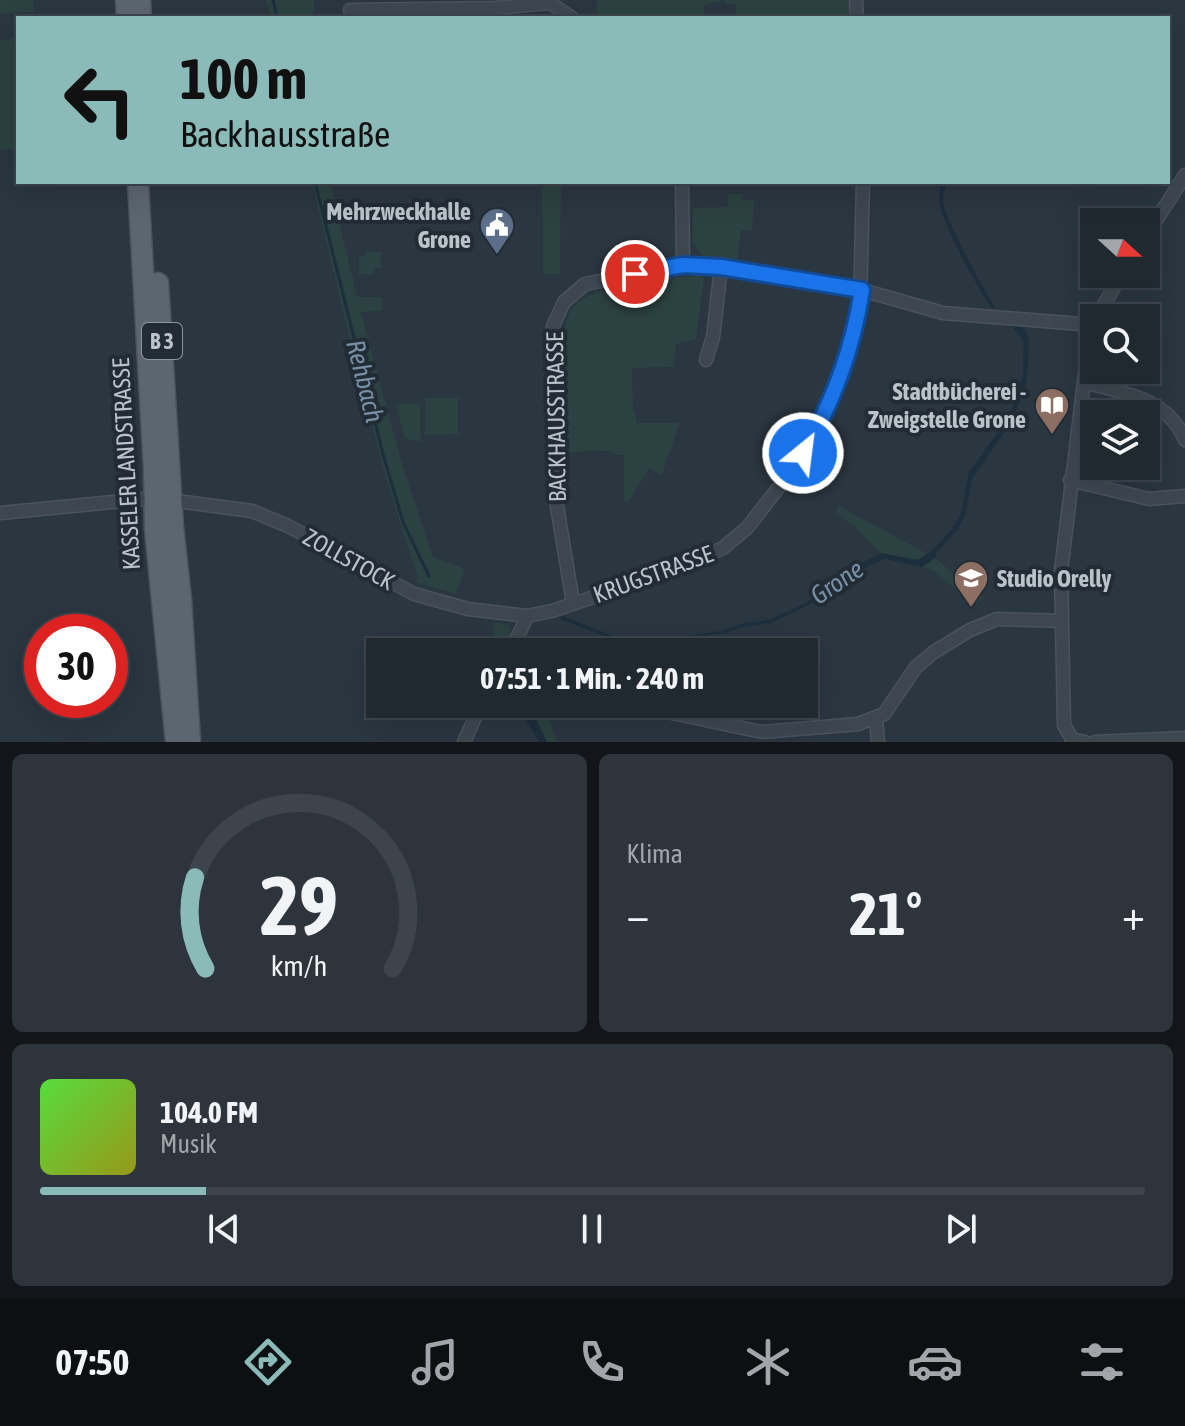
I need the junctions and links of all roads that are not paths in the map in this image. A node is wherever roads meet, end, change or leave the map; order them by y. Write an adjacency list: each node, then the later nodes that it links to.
1 (550, 2): 2 (street); 3 (street)
2 (350, 10)
3 (569, 16)
4 (1185, 175): 9 (street)
5 (138, 184): 20 (main road, KASSELER LANDSTRASSE / B 3)
6 (151, 184): 20 (main road, KASSELER LANDSTRASSE / B 3)
7 (682, 184): 10 (street)
8 (863, 184): 12 (street, KRUGSTRASSE)
9 (1160, 214)
10 (683, 265): 11 (street, BACKHAUSSTRASSE); 22 (street, BACKHAUSSTRASSE)
11 (721, 267): 12 (street, BACKHAUSSTRASSE); 14 (street)
12 (862, 290): 13 (street, BACKHAUSSTRASSE); 22 (street, KRUGSTRASSE)
13 (1080, 321)
14 (706, 360)
15 (1084, 384): 18 (street)
16 (1091, 384): 17 (street)
17 (1185, 440)
18 (1070, 480): 19 (street); 24 (street)
19 (1185, 496)
20 (163, 499): 21 (street, ZOLLSTOCK); 23 (street, ZOLLSTOCK); 31 (main road, KASSELER LANDSTRASSE / B 3); 32 (main road, KASSELER LANDSTRASSE / B 3)
21 (0, 513)
22 (573, 603): 23 (street, KRUGSTRASSE)
23 (527, 616): 25 (street)
24 (1062, 621): 28 (street); 30 (street)
25 (517, 638)
26 (475, 718): 33 (street)
27 (696, 718): 28 (street)
28 (876, 718): 34 (street)
29 (1185, 738): 35 (street)
30 (1081, 741)
31 (176, 742)
32 (190, 742)
33 (464, 742)
34 (878, 742)
35 (1095, 742)

